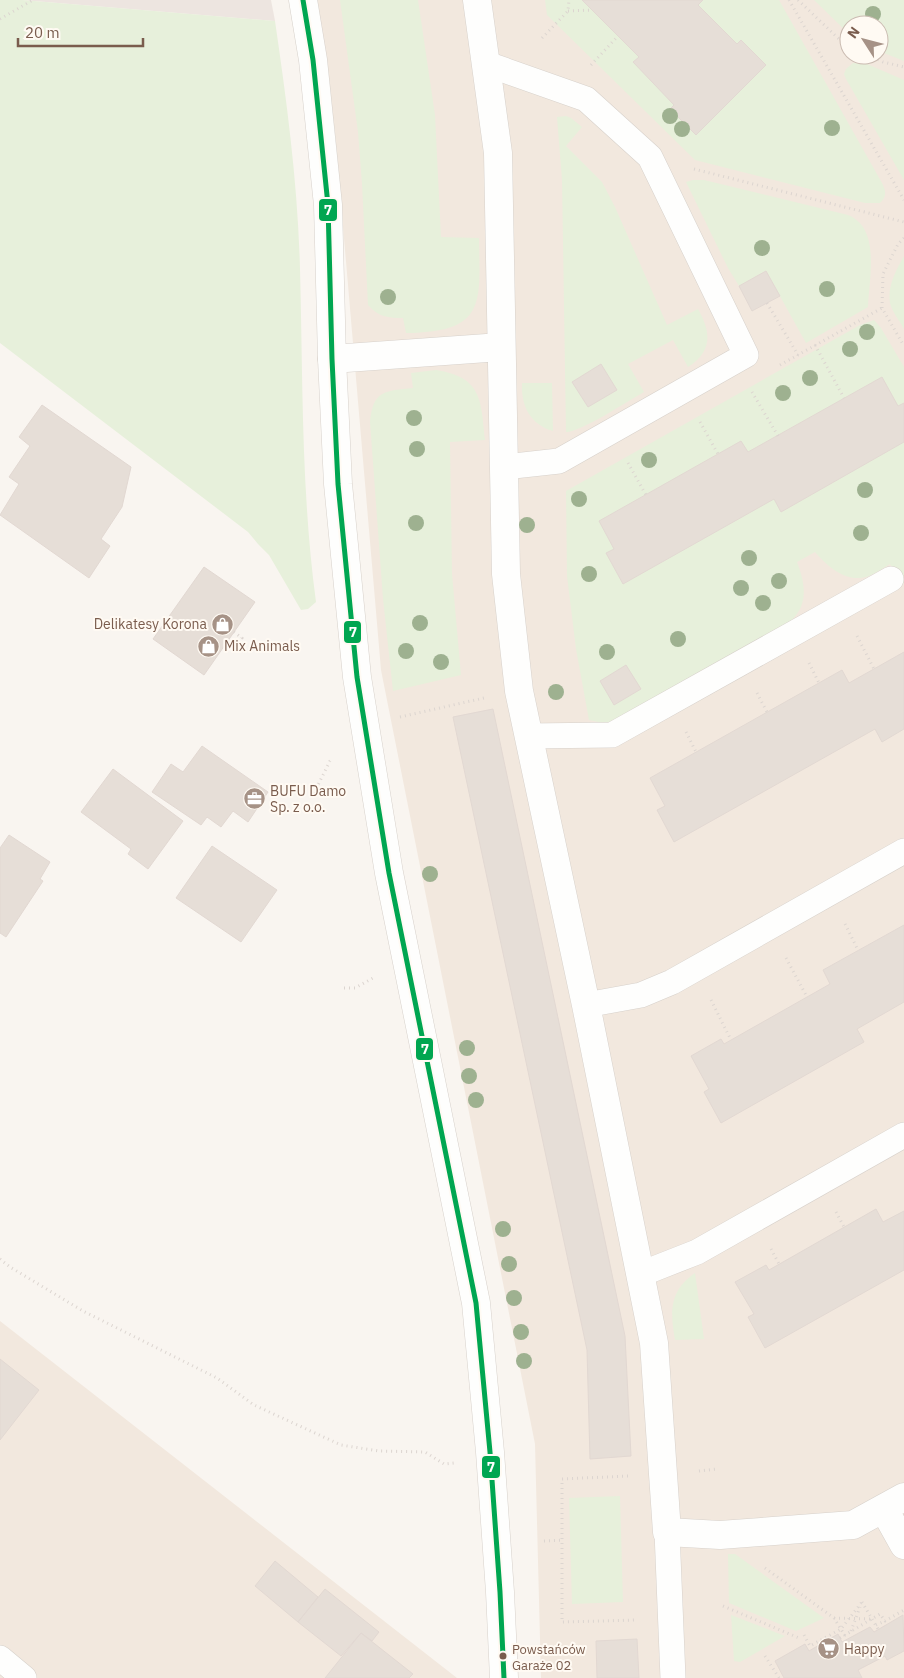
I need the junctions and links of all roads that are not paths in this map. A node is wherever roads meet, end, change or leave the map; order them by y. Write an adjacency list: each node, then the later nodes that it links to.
1 (303, 0): 5 (street)
2 (477, 0): 3 (street)
3 (487, 64): 4 (street); 6 (lane)
4 (501, 347): 5 (street); 6 (street)
5 (332, 359): 18 (street)
6 (505, 467): 8 (street)
7 (891, 578): 8 (lane)
8 (528, 736): 10 (street)
9 (904, 851): 10 (lane)
10 (586, 1005): 12 (street)
11 (904, 1134): 12 (lane)
12 (641, 1274): 14 (street)
13 (894, 1503): 14 (street); 15 (street)
14 (667, 1532): 19 (lane)
15 (904, 1545)
16 (0, 1658): 17 (lane)
17 (24, 1678)
18 (504, 1678)
19 (673, 1678)

